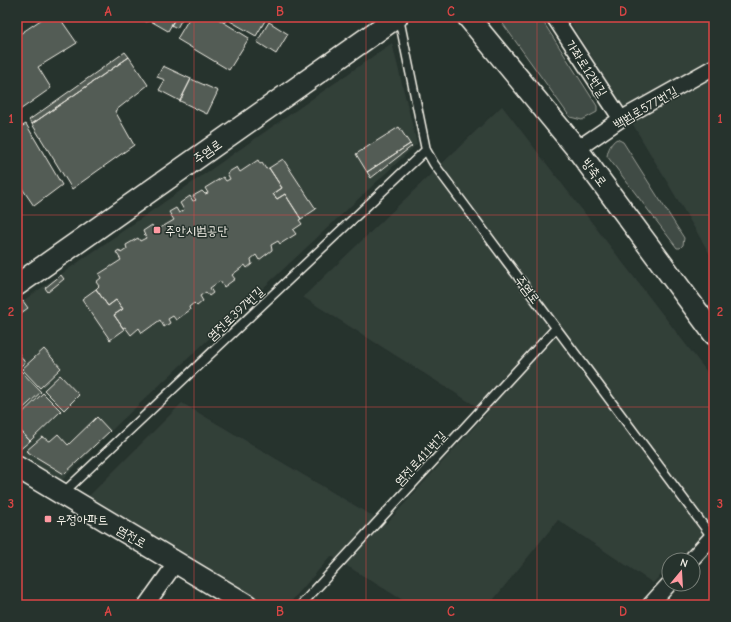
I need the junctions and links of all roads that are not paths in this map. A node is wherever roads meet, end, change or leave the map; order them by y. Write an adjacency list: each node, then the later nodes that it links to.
1 (398, 17): 7 (lane, 주염로); 8 (street, 주염로)
2 (468, 17): 6 (street, 방축로)
3 (554, 17): 5 (street, 가좌로12번길)
4 (714, 68): 5 (street, 백범로577번길)
5 (621, 119): 6 (street, 백범로577번길)
6 (577, 149): 10 (street, 방축로)
7 (426, 150): 9 (lane, 주염로); 12 (lane, 염전로397번길)
8 (17, 285)
9 (556, 328): 13 (lane, 주염로); 19 (lane, 염전로411번길)
10 (714, 334)
11 (17, 467): 12 (street, 염전로)
12 (62, 494): 15 (street, 염전로)
13 (712, 537): 14 (street)
14 (698, 552)
15 (176, 563): 17 (street); 18 (street, 염전로)
16 (662, 592): 20 (street)
17 (146, 605)
18 (247, 605)
19 (301, 605)
20 (650, 605)

